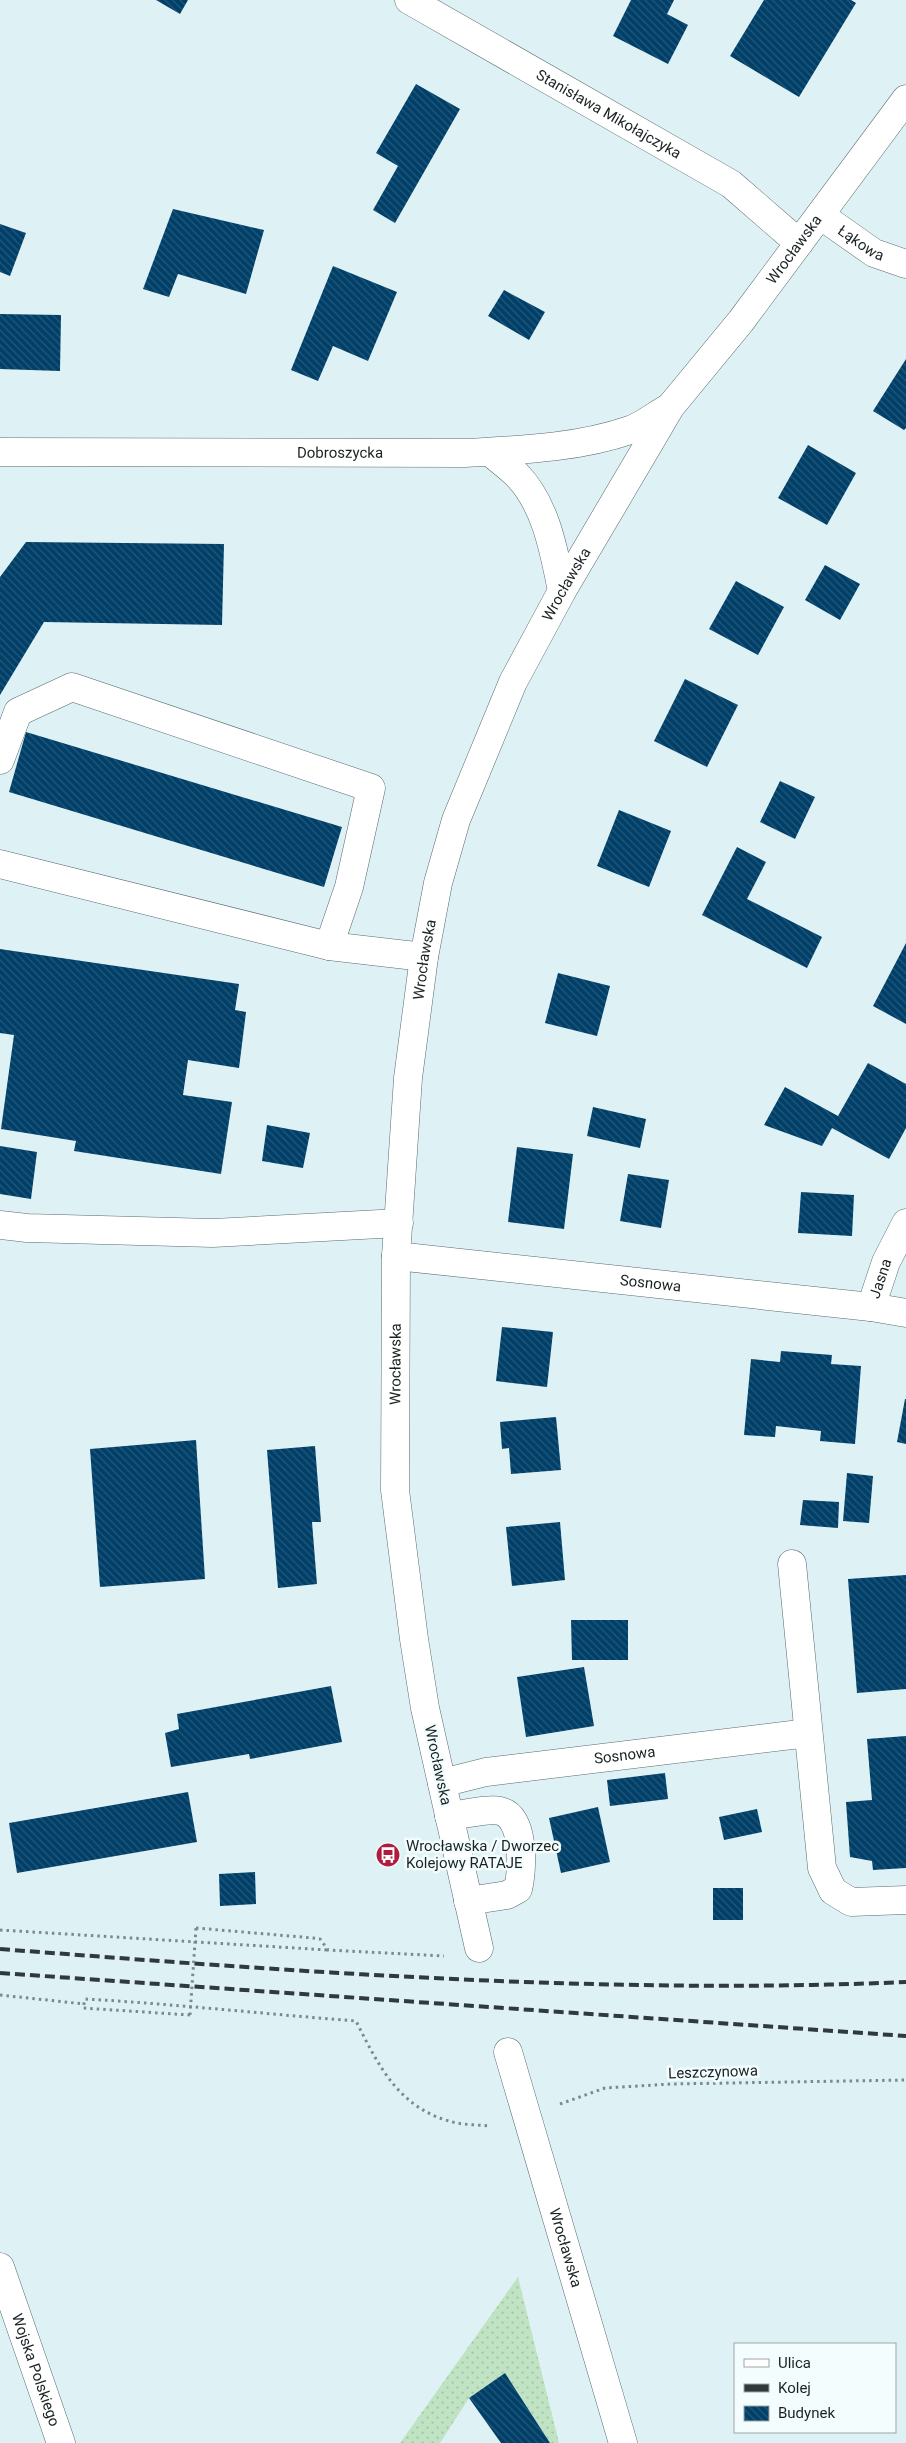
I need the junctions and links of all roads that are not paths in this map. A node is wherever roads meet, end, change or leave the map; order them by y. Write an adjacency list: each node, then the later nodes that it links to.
1 (409, 0): 4 (street, Stanisława Mikołajczyka)
2 (906, 99): 3 (street, Wrocławska)
3 (820, 215): 4 (street, Wrocławska); 5 (street, Łąkowa)
4 (799, 243): 6 (street, Wrocławska)
5 (906, 264)
6 (671, 406): 8 (street, Dobroszycka); 9 (street, Wrocławska)
7 (0, 452): 8 (street, Dobroszycka)
8 (490, 452): 9 (street)
9 (562, 591): 13 (street, Wrocławska)
10 (0, 760): 12 (street)
11 (0, 864): 12 (street)
12 (328, 946): 13 (street)
13 (424, 957): 14 (street, Wrocławska)
14 (399, 1223): 16 (street); 17 (street, Wrocławska)
15 (906, 1224): 18 (street, Jasna)
16 (0, 1225)
17 (396, 1256): 18 (street, Sosnowa); 22 (street, Wrocławska)
18 (871, 1307): 19 (street, Sosnowa)
19 (906, 1313)
20 (792, 1564): 21 (street)
21 (808, 1734): 22 (street, Sosnowa); 24 (street)
22 (442, 1783): 23 (street, Wrocławska)
23 (449, 1816): 25 (street, Wrocławska); 25 (street)
24 (906, 1900)
25 (468, 1901): 26 (street, Wrocławska)
26 (478, 1948)
27 (508, 2052): 31 (street, Wrocławska)
28 (0, 2267): 29 (street, Wojska Polskiego)
29 (5, 2300): 30 (street, Wojska Polskiego)
30 (61, 2443)
31 (623, 2443)

